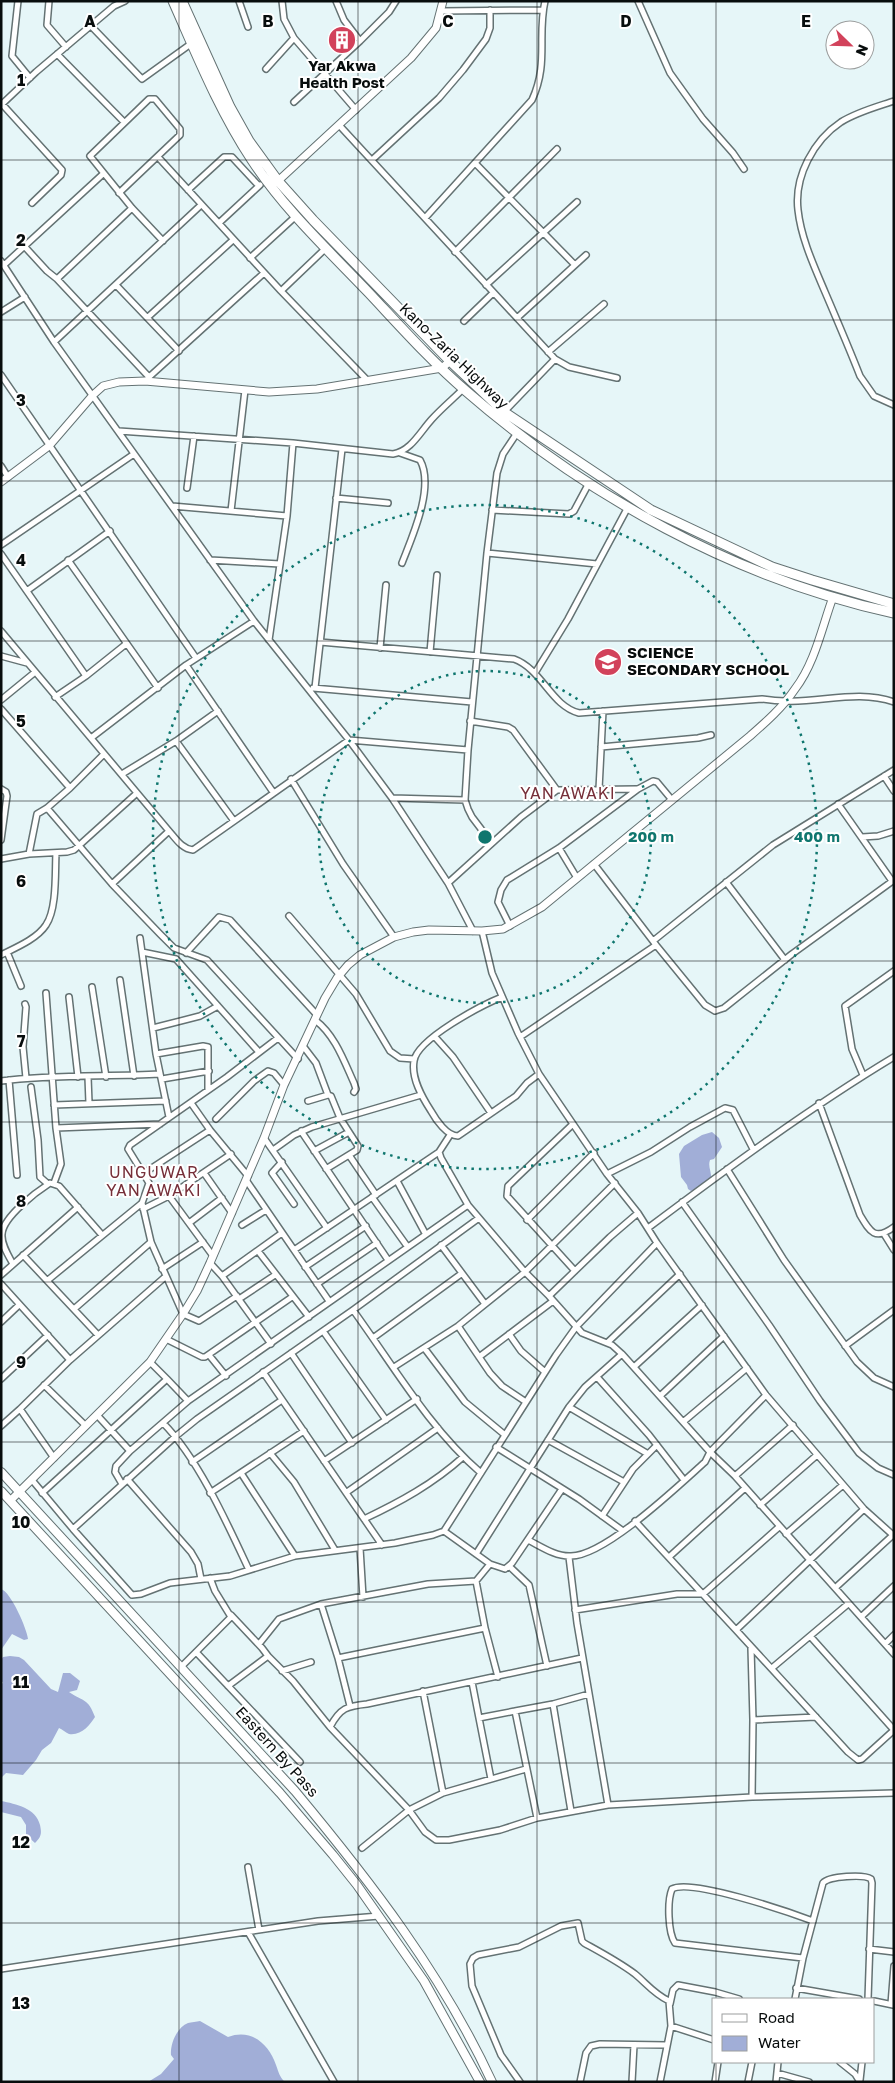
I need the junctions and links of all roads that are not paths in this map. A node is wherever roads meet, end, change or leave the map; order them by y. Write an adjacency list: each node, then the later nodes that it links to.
1 (18, 1): 25 (street)
2 (49, 1): 21 (street)
3 (125, 1): 16 (street)
4 (173, 1): 20 (highway, Kano-Zaria Highway)
5 (182, 1): 38 (highway, Kano-Zaria Highway)
6 (239, 1): 17 (street)
7 (282, 1): 18 (street)
8 (336, 1): 19 (street)
9 (396, 1): 19 (street)
10 (443, 1): 15 (street)
11 (545, 1): 14 (street)
12 (638, 1): 36 (street)
13 (490, 10): 14 (street); 15 (street); 34 (street)
14 (543, 10): 35 (street)
15 (442, 11): 29 (street)
16 (91, 26): 20 (street); 21 (street)
17 (248, 27)
18 (294, 38): 23 (street); 24 (street)
19 (360, 41): 24 (street)
20 (192, 44): 39 (highway, Kano-Zaria Highway)
21 (66, 47): 22 (street)
22 (57, 54): 25 (street); 30 (street)
23 (266, 69)
24 (325, 74): 27 (street); 29 (street)
25 (30, 78): 28 (street)
26 (894, 101): 86 (street)
27 (294, 102)
28 (2, 104): 44 (street)
29 (356, 110): 31 (street)
30 (124, 122): 33 (street); 37 (street)
31 (339, 125): 34 (street); 38 (street)
32 (557, 149): 42 (street)
33 (158, 157): 40 (street); 41 (street)
34 (372, 160): 48 (street)
35 (475, 163): 42 (street); 48 (street)
36 (744, 169)
37 (103, 174): 41 (street); 53 (street)
38 (278, 181): 77 (highway, Kano-Zaria Highway)
39 (263, 182): 40 (street); 47 (highway, Kano-Zaria Highway); 49 (street)
40 (188, 190): 45 (street)
41 (119, 193): 46 (street)
42 (509, 198): 50 (street); 55 (street)
43 (577, 202): 50 (street)
44 (32, 203)
45 (201, 204): 49 (street); 52 (street)
46 (132, 208): 52 (street); 61 (street)
47 (296, 216): 54 (highway, Kano-Zaria Highway); 57 (street)
48 (425, 218): 55 (street)
49 (219, 223): 51 (street)
50 (544, 232): 59 (street); 63 (street)
51 (233, 240): 57 (street); 70 (street)
52 (163, 241): 62 (street)
53 (25, 247): 58 (street); 61 (street)
54 (326, 248): 64 (street); 78 (highway, Kano-Zaria Highway)
55 (455, 252): 63 (street)
56 (586, 255): 59 (street)
57 (250, 258): 60 (street)
58 (3, 263): 66 (street)
59 (575, 265): 71 (street)
60 (264, 273): 64 (street); 74 (street)
61 (57, 279): 69 (street)
62 (116, 285): 69 (street); 70 (street)
63 (486, 285): 65 (street)
64 (281, 291): 82 (street)
65 (493, 293): 71 (street); 72 (street)
66 (25, 297): 68 (street); 73 (street)
67 (604, 304): 75 (street)
68 (1, 312)
69 (87, 312): 73 (street); 81 (street)
70 (148, 317): 74 (street)
71 (518, 318): 75 (street)
72 (464, 321)
73 (54, 342): 85 (street)
74 (179, 351): 81 (street)
75 (548, 352): 76 (street)
76 (555, 359): 80 (street); 87 (street)
77 (450, 361): 78 (street); 87 (highway, Kano-Zaria Highway)
78 (442, 368): 82 (street); 83 (highway, Kano-Zaria Highway)
79 (1, 376): 93 (street)
80 (617, 378)
81 (147, 379): 84 (street); 85 (street)
82 (368, 381): 84 (street)
83 (464, 389): 89 (highway, Kano-Zaria Highway); 95 (street)
84 (245, 390): 91 (street)
85 (93, 395): 88 (street); 93 (street)
86 (894, 405)
87 (504, 412): 123 (highway, Kano-Zaria Highway)
88 (119, 431): 90 (street); 96 (street)
89 (517, 433): 100 (highway, Kano-Zaria Highway); 107 (street)
90 (194, 436): 91 (street); 101 (street)
91 (238, 439): 92 (street); 108 (street)
92 (293, 443): 94 (street); 109 (street)
93 (49, 446): 98 (street); 102 (street)
94 (342, 450): 95 (street); 103 (street)
95 (400, 453): 116 (street)
96 (134, 454): 102 (street); 105 (street)
97 (1, 466): 98 (street)
98 (8, 477): 99 (street)
99 (1, 482)
100 (589, 483): 106 (highway, Kano-Zaria Highway); 107 (street)
101 (187, 488)
102 (80, 491): 110 (street); 111 (street)
103 (336, 498): 104 (street); 128 (street)
104 (388, 503)
105 (172, 506): 108 (street); 115 (street)
106 (628, 507): 118 (street); 122 (highway, Kano-Zaria Highway)
107 (492, 510): 112 (street)
108 (231, 511): 109 (street)
109 (287, 516): 117 (street)
110 (110, 531): 114 (street); 134 (street)
111 (1, 545)
112 (486, 553): 118 (street); 133 (street)
113 (1, 554): 121 (street)
114 (68, 560): 121 (street); 129 (street)
115 (210, 560): 117 (street); 125 (street)
116 (402, 563)
117 (280, 564): 127 (street)
118 (597, 564): 138 (street)
119 (437, 575): 131 (street)
120 (386, 584): 130 (street)
121 (28, 590): 139 (street)
122 (833, 597): 124 (highway, Kano-Zaria Highway); 146 (street)
123 (894, 604)
124 (894, 613)
125 (254, 621): 127 (street); 134 (street)
126 (1, 631): 135 (street)
127 (269, 640): 140 (street)
128 (320, 642): 130 (street); 142 (street)
129 (126, 644): 139 (street); 141 (street)
130 (380, 648): 131 (street)
131 (430, 652): 133 (street)
132 (1, 656): 135 (street)
133 (477, 656): 138 (street); 145 (street)
134 (196, 658): 136 (street)
135 (27, 663): 137 (street)
136 (186, 665): 141 (street); 149 (street)
137 (34, 673): 143 (street); 144 (street)
138 (534, 673): 150 (street)
139 (86, 676): 143 (street)
140 (307, 687): 142 (street); 154 (street)
141 (158, 688): 153 (street)
142 (315, 688): 145 (street)
143 (55, 696): 153 (street)
144 (1, 700)
145 (472, 702): 151 (street)
146 (786, 702): 147 (street); 150 (street); 173 (street)
147 (894, 702)
148 (1, 709): 163 (street)
149 (218, 711): 155 (street); 169 (street)
150 (603, 711): 156 (street)
151 (470, 721): 157 (street); 166 (street)
152 (711, 735): 156 (street)
153 (91, 738): 158 (street)
154 (349, 740): 157 (street); 162 (street); 171 (street)
155 (176, 741): 160 (street); 176 (street)
156 (601, 747): 167 (street)
157 (468, 750): 172 (street)
158 (104, 754): 160 (street); 163 (street)
159 (894, 770): 161 (street)
160 (122, 774): 170 (street)
161 (884, 776): 168 (street); 174 (street)
162 (292, 779): 169 (street); 197 (street)
163 (70, 788): 175 (street)
164 (1, 789): 180 (street)
165 (638, 789): 167 (street); 173 (street); 183 (street)
166 (557, 790): 167 (street); 181 (street)
167 (599, 790)
168 (894, 791)
169 (273, 792): 176 (street)
170 (138, 793): 178 (street); 182 (street)
171 (392, 798): 172 (street); 191 (street)
172 (465, 800): 181 (street)
173 (672, 800): 187 (street)
174 (838, 804): 179 (street); 190 (street)
175 (47, 808): 182 (street); 185 (street)
176 (234, 821): 178 (street)
177 (894, 830): 179 (street)
178 (169, 831): 192 (street)
179 (862, 838): 189 (street)
180 (1, 840)
181 (492, 842): 191 (street)
182 (80, 846): 184 (street); 192 (street)
183 (559, 848): 188 (street); 194 (street)
184 (56, 853): 185 (street); 200 (street)
185 (29, 854): 186 (street)
186 (1, 859)
187 (594, 864): 188 (street); 199 (street)
188 (578, 878): 194 (street)
189 (893, 881): 204 (street)
190 (726, 882): 199 (street); 204 (street)
191 (448, 883): 195 (street)
192 (112, 884): 202 (street)
193 (289, 916): 206 (street)
194 (510, 926): 196 (street)
195 (473, 931): 196 (street); 197 (street)
196 (482, 931): 211 (street)
197 (394, 937): 206 (street)
198 (140, 938): 201 (street)
199 (655, 943): 204 (street); 218 (street)
200 (7, 952): 203 (street); 208 (street)
201 (142, 952): 214 (street); 216 (street)
202 (186, 953): 215 (street); 219 (street)
203 (1, 956)
204 (785, 960)
205 (894, 971): 228 (street)
206 (340, 975): 215 (street); 225 (street)
207 (120, 980): 230 (street)
208 (21, 986)
209 (92, 987): 234 (street)
210 (46, 993): 229 (street)
211 (502, 996): 217 (street); 218 (street)
212 (70, 997): 232 (street)
213 (24, 1004): 235 (street)
214 (218, 1006): 216 (street); 221 (street)
215 (316, 1017): 220 (street); 241 (street)
216 (153, 1028): 222 (street)
217 (434, 1037): 225 (street); 250 (street)
218 (520, 1037): 227 (street)
219 (278, 1038): 221 (street); 224 (street)
220 (303, 1046): 224 (street); 242 (street)
221 (259, 1052): 240 (street)
222 (156, 1054): 226 (street); 231 (street)
223 (894, 1057): 228 (street)
224 (298, 1059): 238 (street)
225 (414, 1059): 243 (street)
226 (209, 1071): 231 (street); 240 (street)
227 (539, 1074): 250 (street); 255 (street)
228 (863, 1075): 248 (street)
229 (54, 1076): 232 (street); 235 (street); 249 (street)
230 (134, 1076): 231 (street); 234 (street)
231 (161, 1076): 244 (street)
232 (78, 1077): 233 (street)
233 (88, 1077): 234 (street); 246 (street)
234 (106, 1077)
235 (26, 1078): 236 (street)
236 (9, 1080): 237 (street); 275 (street)
237 (1, 1081)
238 (284, 1085): 253 (street); 261 (street)
239 (31, 1087): 278 (street)
240 (208, 1090): 247 (street)
241 (354, 1092)
242 (328, 1095): 245 (street); 252 (street)
243 (421, 1095): 252 (street); 260 (street)
244 (166, 1101): 246 (street); 251 (street)
245 (308, 1101)
246 (89, 1103): 249 (street)
247 (191, 1103): 251 (street); 257 (street)
248 (819, 1103): 262 (street); 303 (street)
249 (54, 1105): 256 (street)
250 (491, 1113): 260 (street)
251 (170, 1116): 254 (street)
252 (340, 1118): 258 (street); 259 (street)
253 (216, 1119)
254 (160, 1124): 256 (street); 272 (street)
255 (573, 1124): 266 (street); 293 (street)
256 (56, 1128): 278 (street)
257 (210, 1130): 267 (street); 272 (street)
258 (301, 1132): 263 (street); 264 (street)
259 (349, 1132): 264 (street); 268 (street)
260 (450, 1135): 265 (street)
261 (264, 1138): 263 (street); 276 (street)
262 (753, 1149): 271 (street); 274 (street)
263 (273, 1150): 269 (street)
264 (314, 1151): 270 (street)
265 (439, 1152): 277 (street); 285 (street)
266 (594, 1153): 274 (street); 293 (street)
267 (231, 1154): 273 (street); 276 (street)
268 (350, 1155): 270 (street); 281 (street)
269 (282, 1162): 284 (street); 299 (street)
270 (326, 1169): 289 (street)
271 (727, 1169): 283 (street); 357 (street)
272 (144, 1172): 286 (street)
273 (204, 1172): 280 (street); 282 (street)
274 (607, 1174): 279 (street)
275 (17, 1175)
276 (247, 1178): 288 (street); 290 (street)
277 (396, 1181): 281 (street); 302 (street)
278 (51, 1183): 287 (street); 294 (street)
279 (615, 1183): 291 (street); 311 (street)
280 (169, 1196): 286 (street); 295 (street)
281 (374, 1196): 289 (street); 310 (street)
282 (222, 1198): 290 (street); 295 (street)
283 (682, 1202): 300 (street); 413 (street)
284 (294, 1204)
285 (468, 1205): 292 (street); 302 (street)
286 (142, 1206): 304 (street); 305 (street)
287 (78, 1207): 304 (street); 315 (street)
288 (266, 1210): 296 (street); 301 (street)
289 (354, 1210): 297 (street); 299 (street)
290 (232, 1212): 316 (street)
291 (638, 1213): 300 (street); 321 (street)
292 (479, 1218): 309 (street); 322 (street)
293 (527, 1220): 311 (street)
294 (3, 1221): 318 (street)
295 (189, 1223): 306 (street)
296 (242, 1225)
297 (366, 1226): 307 (street); 319 (street)
298 (894, 1227): 303 (street)
299 (327, 1228): 312 (street)
300 (648, 1228): 308 (street)
301 (282, 1233): 312 (street); 314 (street)
302 (425, 1233): 310 (street)
303 (884, 1234): 313 (street)
304 (102, 1235): 329 (street)
305 (151, 1242): 320 (street); 339 (street)
306 (203, 1242): 316 (street); 320 (street)
307 (377, 1243): 317 (street); 331 (street)
308 (657, 1243): 324 (street); 347 (street)
309 (441, 1245): 323 (street); 340 (street)
310 (407, 1246): 317 (street)
311 (551, 1246): 321 (street); 322 (street)
312 (294, 1250): 319 (street)
313 (894, 1250)
314 (258, 1251): 326 (street); 327 (street)
315 (23, 1255): 318 (street); 329 (street)
316 (211, 1259): 327 (street); 342 (street)
317 (388, 1260): 335 (street)
318 (12, 1264): 325 (street)
319 (306, 1267): 331 (street)
320 (162, 1269): 328 (street)
321 (575, 1271): 334 (street)
322 (525, 1272): 334 (street); 336 (street)
323 (462, 1274): 336 (street); 353 (street)
324 (680, 1274): 338 (street); 355 (street)
325 (1, 1275)
326 (275, 1275): 332 (street); 333 (street)
327 (222, 1276): 333 (street)
328 (165, 1277): 342 (street); 351 (street)
329 (48, 1280): 339 (street)
330 (1, 1284): 337 (street)
331 (317, 1284): 335 (street)
332 (292, 1297): 343 (street); 345 (street)
333 (238, 1298): 342 (street); 345 (street)
334 (551, 1299): 347 (street); 349 (street)
335 (329, 1301): 343 (street)
336 (485, 1304): 346 (street)
337 (19, 1305): 344 (street); 350 (street)
338 (702, 1305): 352 (street); 365 (street)
339 (74, 1309): 351 (street)
340 (353, 1310): 348 (street); 353 (street)
341 (894, 1310): 357 (street)
342 (183, 1314): 354 (street)
343 (308, 1317): 356 (street)
344 (1, 1322)
345 (255, 1322): 356 (street); 361 (street)
346 (458, 1326): 358 (street); 362 (street)
347 (576, 1327): 355 (street); 369 (street)
348 (322, 1331): 359 (street); 385 (street)
349 (509, 1334): 362 (street); 369 (street)
350 (48, 1335): 363 (street); 372 (street)
351 (98, 1335): 363 (street)
352 (724, 1336): 367 (street); 377 (street)
353 (374, 1338): 366 (street)
354 (166, 1339): 361 (street); 364 (street)
355 (608, 1342): 360 (street)
356 (271, 1344): 370 (street)
357 (845, 1346): 375 (street)
358 (425, 1348): 366 (street); 395 (street)
359 (291, 1353): 368 (street); 397 (street)
360 (622, 1354): 365 (street); 371 (street)
361 (209, 1355): 370 (street)
362 (479, 1357): 381 (street)
363 (70, 1360): 374 (street)
364 (150, 1362): 373 (street); 384 (street)
365 (635, 1366): 377 (street)
366 (394, 1367): 378 (street)
367 (747, 1368): 376 (street); 386 (street)
368 (263, 1372): 379 (street); 394 (street)
369 (545, 1372): 381 (street)
370 (226, 1376): 380 (street)
371 (597, 1377): 382 (street); 398 (street)
372 (1, 1379)
373 (168, 1379): 380 (street); 392 (street)
374 (44, 1385): 383 (street); 390 (street)
375 (894, 1387)
376 (766, 1395): 388 (street); 401 (street)
377 (660, 1396): 386 (street)
378 (417, 1399): 385 (street); 391 (street)
379 (282, 1400): 393 (street); 408 (street)
380 (188, 1401): 387 (street)
381 (526, 1402): 395 (street)
382 (568, 1407): 396 (street); 403 (street)
383 (20, 1409): 389 (street); 406 (street)
384 (97, 1415): 390 (street); 392 (street)
385 (386, 1420): 397 (street)
386 (683, 1422): 401 (street)
387 (163, 1423): 394 (street); 400 (street)
388 (793, 1425): 404 (street); 414 (street)
389 (1, 1426)
390 (86, 1426): 406 (street)
391 (438, 1428): 405 (street); 425 (street)
392 (111, 1430): 400 (street); 426 (street)
393 (304, 1431): 402 (street); 407 (street)
394 (176, 1436): 408 (street); 415 (street)
395 (505, 1436): 399 (street)
396 (548, 1440): 409 (street); 418 (street)
397 (352, 1443): 407 (street)
398 (658, 1445): 403 (street); 417 (street)
399 (496, 1448): 409 (street); 412 (street)
400 (130, 1450): 419 (street)
401 (710, 1452): 414 (street); 417 (street)
402 (270, 1453): 411 (street); 443 (street)
403 (648, 1454): 418 (street)
404 (817, 1455): 420 (street); 429 (street)
405 (463, 1457): 412 (street); 432 (street)
406 (54, 1458): 416 (street)
407 (324, 1461): 425 (street)
408 (192, 1462): 427 (street)
409 (530, 1469): 422 (street); 444 (street)
410 (1, 1472): 424 (main road, Eastern By Pass)
411 (241, 1473): 427 (street); 445 (street)
412 (481, 1473): 436 (street)
413 (894, 1475)
414 (734, 1476): 421 (street)
415 (127, 1479): 419 (street); 453 (street)
416 (32, 1480): 424 (street); 426 (street)
417 (684, 1480): 433 (street)
418 (624, 1482): 431 (street)
419 (122, 1484): 435 (street)
420 (843, 1485): 430 (street); 438 (street)
421 (745, 1488): 429 (street); 447 (street)
422 (562, 1489): 431 (street); 440 (street)
423 (1, 1491): 428 (main road, Eastern By Pass)
424 (21, 1491): 428 (street); 478 (main road, Eastern By Pass)
425 (347, 1492): 432 (street)
426 (42, 1493): 435 (street)
427 (210, 1494): 451 (street)
428 (11, 1500): 505 (main road, Eastern By Pass)
429 (760, 1505): 434 (street)
430 (864, 1509): 439 (street); 448 (street)
431 (602, 1516): 437 (street)
432 (364, 1519): 441 (street)
433 (635, 1521): 437 (street); 447 (street)
434 (780, 1527): 438 (street); 457 (street)
435 (73, 1529): 453 (street)
436 (444, 1531): 441 (street); 444 (street)
437 (623, 1532): 446 (street)
438 (786, 1534): 448 (street)
439 (893, 1535): 456 (street)
440 (528, 1540): 446 (street); 450 (street)
441 (382, 1545): 442 (street)
442 (360, 1548): 443 (street); 458 (street)
443 (335, 1550): 445 (street)
444 (476, 1554): 449 (street)
445 (295, 1556): 451 (street)
446 (569, 1557): 461 (street)
447 (669, 1558): 457 (street)
448 (809, 1560): 456 (street); 465 (street)
449 (490, 1564): 450 (street); 454 (street)
450 (509, 1566): 477 (street)
451 (249, 1570): 452 (street)
452 (210, 1578): 453 (street); 462 (street)
453 (201, 1579)
454 (476, 1580): 458 (street); 464 (street)
455 (894, 1586): 463 (street)
456 (835, 1588): 460 (street)
457 (703, 1594): 461 (street); 465 (street)
458 (363, 1597): 459 (street)
459 (321, 1604): 468 (street); 474 (street)
460 (848, 1604): 463 (street); 466 (street)
461 (575, 1610): 475 (street)
462 (231, 1614): 468 (street); 471 (street)
463 (861, 1617): 469 (street)
464 (485, 1628): 474 (street); 481 (street)
465 (736, 1630): 470 (street)
466 (810, 1636): 479 (street); 489 (street)
467 (894, 1636): 469 (street)
468 (258, 1644): 473 (street)
469 (885, 1644): 472 (street)
470 (751, 1647): 479 (street); 491 (street)
471 (196, 1652): 478 (street); 483 (street)
472 (894, 1654)
473 (268, 1656): 480 (street); 483 (street)
474 (338, 1658): 487 (street)
475 (582, 1658): 477 (street); 485 (street)
476 (311, 1662): 480 (street)
477 (547, 1666): 481 (street)
478 (181, 1667): 536 (main road, Eastern By Pass)
479 (772, 1668): 489 (street)
480 (282, 1671): 492 (street)
481 (498, 1677): 482 (street)
482 (472, 1682): 484 (street); 490 (street)
483 (228, 1686): 493 (street)
484 (423, 1691): 487 (street); 496 (street)
485 (589, 1694): 486 (street); 499 (street)
486 (552, 1704): 488 (street); 501 (street)
487 (350, 1706): 492 (street)
488 (515, 1711): 490 (street); 494 (street)
489 (816, 1717): 491 (street)
490 (479, 1718): 495 (street)
491 (753, 1720): 498 (street)
492 (330, 1726): 500 (street)
493 (300, 1762)
494 (526, 1769): 495 (street); 502 (street)
495 (491, 1779): 496 (street)
496 (443, 1792): 500 (street)
497 (894, 1793): 498 (street)
498 (752, 1797): 499 (street)
499 (608, 1805): 501 (street)
500 (409, 1810): 502 (street); 503 (street)
501 (571, 1810): 502 (street)
502 (537, 1818)
503 (362, 1848)
504 (248, 1867): 507 (street)
505 (379, 1916): 507 (street); 535 (main road, Eastern By Pass)
506 (813, 1921): 509 (street); 511 (street); 511 (street)
507 (259, 1930): 508 (street)
508 (248, 1932): 513 (street); 534 (street)
509 (869, 1950): 510 (street); 518 (street)
510 (894, 1952)
511 (802, 1958): 514 (street)
512 (894, 1966): 521 (street)
513 (1, 1969)
514 (796, 1988): 516 (street); 517 (street)
515 (736, 1998): 520 (street)
516 (795, 1998)
517 (853, 1998)
518 (868, 1998)
519 (875, 2002): 521 (street)
520 (670, 2004): 522 (street); 537 (street)
521 (892, 2004)
522 (672, 2026): 523 (street); 525 (street)
523 (712, 2039)
524 (634, 2045): 525 (street); 538 (street); 539 (street)
525 (667, 2045): 540 (street)
526 (718, 2063): 541 (street)
527 (752, 2063): 542 (street)
528 (778, 2063): 531 (street)
529 (841, 2063): 533 (street)
530 (862, 2063): 533 (street)
531 (777, 2073): 532 (street); 543 (street)
532 (800, 2080): 544 (street)
533 (860, 2081)
534 (334, 2082)
535 (480, 2082)
536 (492, 2082)
537 (520, 2082)
538 (580, 2082)
539 (632, 2082)
540 (660, 2082)
541 (715, 2082)
542 (748, 2082)
543 (776, 2082)
544 (808, 2082)

